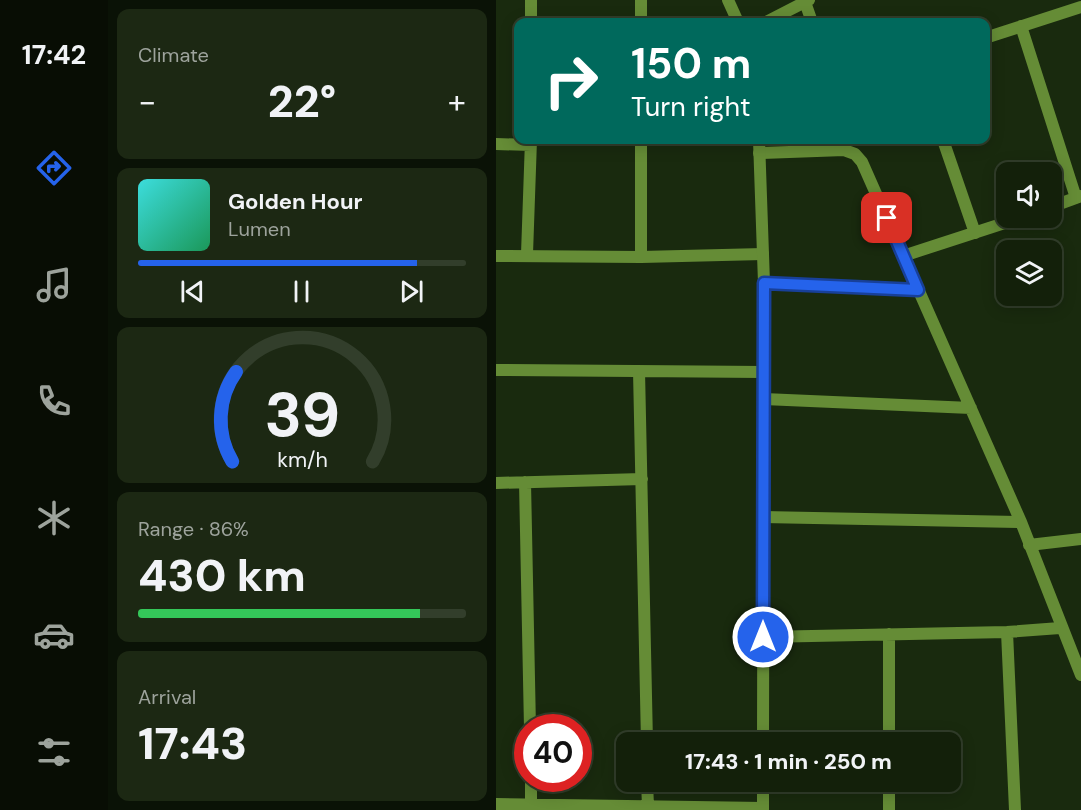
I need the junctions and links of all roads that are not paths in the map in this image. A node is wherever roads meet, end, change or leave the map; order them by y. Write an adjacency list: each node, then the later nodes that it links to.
1 (531, 0): 6 (street)
2 (641, 0): 7 (street)
3 (728, 0): 8 (street)
4 (807, 1): 9 (street); 10 (street)
5 (1081, 7): 11 (street)
6 (531, 18)
7 (641, 18)
8 (736, 18)
9 (774, 18)
10 (811, 18)
11 (1021, 26): 12 (street); 22 (street)
12 (990, 36)
13 (514, 143): 14 (street)
14 (496, 144)
15 (531, 144): 26 (street)
16 (641, 144): 30 (street)
17 (759, 144): 20 (street)
18 (851, 144): 21 (street)
19 (944, 144): 25 (street)
20 (759, 153): 21 (street); 27 (street)
21 (852, 153): 29 (street)
22 (1078, 197): 23 (street)
23 (1062, 203)
24 (996, 226): 25 (street)
25 (975, 233): 29 (street)
26 (527, 254): 28 (street); 30 (street)
27 (763, 254): 30 (street); 31 (street)
28 (496, 256)
29 (903, 256): 32 (street)
30 (641, 257)
31 (764, 283): 32 (street); 35 (street)
32 (918, 290): 37 (street)
33 (496, 370): 34 (street)
34 (639, 371): 35 (street); 38 (street)
35 (763, 372): 36 (street)
36 (764, 399): 37 (street); 41 (street)
37 (971, 408): 42 (street)
38 (642, 479): 39 (street); 51 (street)
39 (524, 482): 40 (street); 50 (street)
40 (496, 483)
41 (763, 518): 42 (street); 48 (street)
42 (1021, 522): 44 (street)
43 (1081, 539): 44 (street)
44 (1029, 545): 45 (street)
45 (1060, 628): 46 (street); 49 (street)
46 (1007, 632): 47 (street); 63 (street)
47 (889, 634): 48 (street); 53 (street)
48 (763, 637): 52 (street)
49 (1081, 675)
50 (530, 714)
51 (647, 732)
52 (763, 732)
53 (889, 732)
54 (531, 792): 59 (street)
55 (648, 792): 60 (street)
56 (763, 792): 61 (street)
57 (889, 792): 62 (street)
58 (496, 804): 59 (street)
59 (531, 804): 60 (street)
60 (648, 806): 61 (street)
61 (763, 809)
62 (889, 810)
63 (1015, 810)

